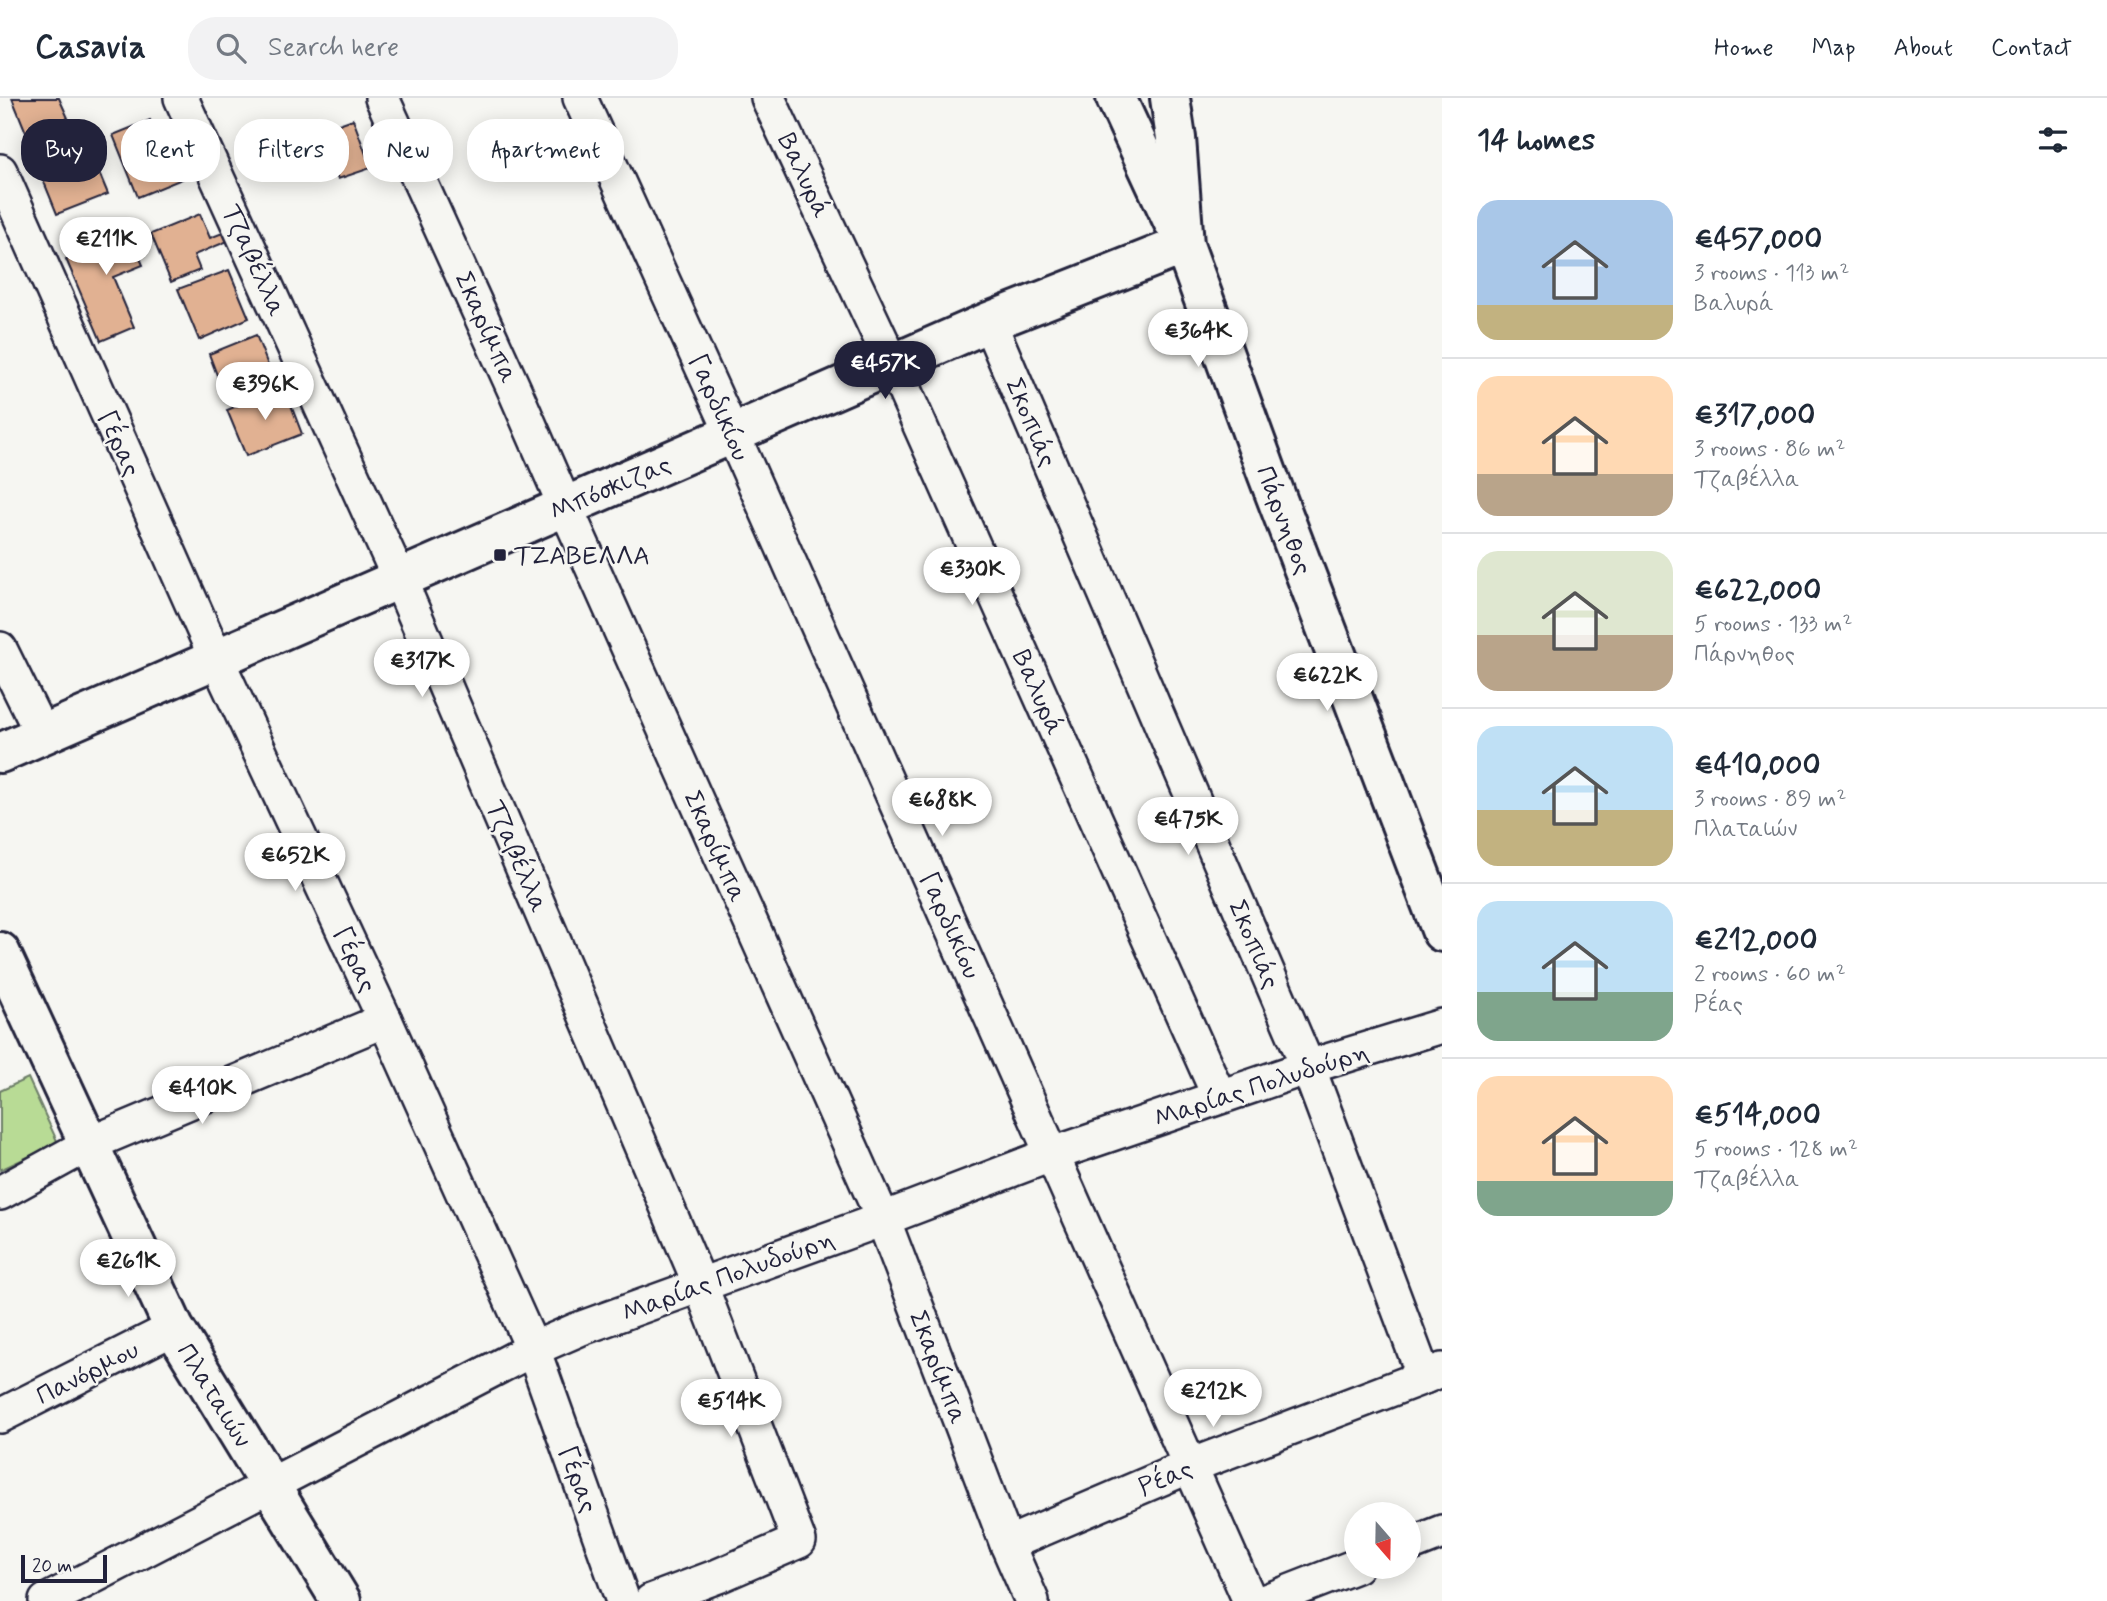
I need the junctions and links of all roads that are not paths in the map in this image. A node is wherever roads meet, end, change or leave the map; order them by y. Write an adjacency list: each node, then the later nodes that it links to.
1 (181, 98): 13 (street, Τζαβέλλα)
2 (382, 98): 12 (street, Σκαρίμπα)
3 (580, 98): 11 (street, Γαρδικίου)
4 (768, 98): 10 (street, Βαλυρά)
5 (1116, 98): 8 (street)
6 (1170, 98): 8 (street, Πάρνηθος)
7 (0, 171): 15 (street, Γέρας)
8 (1184, 245): 9 (street, Μπόσκιζας); 18 (street, Πάρνηθος)
9 (989, 322): 10 (street, Μπόσκιζας); 22 (street, Σκοπιάς)
10 (893, 365): 11 (street, Μπόσκιζας); 23 (street, Βαλυρά)
11 (733, 435): 12 (street, Μπόσκιζας); 25 (street, Γαρδικίου)
12 (565, 506): 13 (street, Μπόσκιζας); 27 (street, Σκαρίμπα)
13 (400, 579): 15 (street, Μπόσκιζας); 28 (street, Τζαβέλλα)
14 (0, 649): 16 (street)
15 (216, 659): 16 (street, Μπόσκιζας); 20 (street, Γέρας)
16 (42, 734): 17 (street, Μπόσκιζας)
17 (0, 752)
18 (1442, 932)
19 (0, 953): 24 (street, Πλαταιών)
20 (385, 1020): 24 (street); 30 (street, Γέρας)
21 (1442, 1026): 22 (street, Μαρίας Πολυδούρη)
22 (1308, 1067): 23 (street, Μαρίας Πολυδούρη); 31 (street, Σκοπιάς)
23 (1219, 1096): 25 (street, Μαρίας Πολυδούρη)
24 (89, 1144): 26 (street); 29 (street, Πλαταιών)
25 (1053, 1154): 27 (street, Μαρίας Πολυδούρη); 33 (street, Γαρδικίου)
26 (0, 1193)
27 (883, 1219): 28 (street, Μαρίας Πολυδούρη); 37 (street, Σκαρίμπα)
28 (700, 1284): 30 (street, Μαρίας Πολυδούρη); 39 (street, Τζαβέλλα)
29 (174, 1328): 32 (street, Πανόρμου); 34 (street, Πλαταιών)
30 (533, 1349): 34 (street, Μαρίας Πολυδούρη); 42 (street, Γέρας)
31 (1433, 1374): 33 (street, Ρέας)
32 (0, 1416)
33 (1190, 1466): 37 (street, Ρέας); 45 (street, Γαρδικίου)
34 (271, 1486): 40 (street, Μαρίας Πολυδούρη); 41 (street, Πλαταιών)
35 (1442, 1532): 36 (street)
36 (1421, 1540)
37 (1007, 1544): 44 (street, Σκαρίμπα)
38 (1344, 1571): 46 (street)
39 (723, 1589): 43 (street)
40 (46, 1601)
41 (341, 1601)
42 (622, 1601)
43 (651, 1601)
44 (1031, 1601)
45 (1250, 1601)
46 (1266, 1601)

